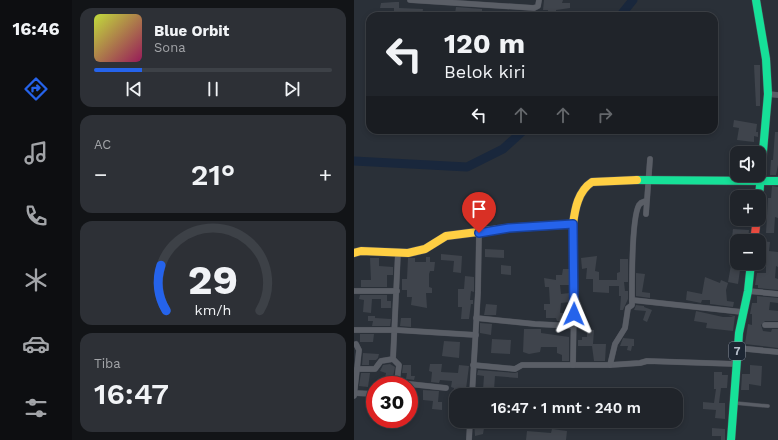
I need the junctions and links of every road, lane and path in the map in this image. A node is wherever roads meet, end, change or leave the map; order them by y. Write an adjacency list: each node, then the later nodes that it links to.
1 (410, 0): 4 (street)
2 (539, 0): 4 (street)
3 (756, 0): 5 (main road)
4 (500, 2)
5 (768, 94): 6 (street); 7 (main road)
6 (778, 95)
7 (763, 146)
8 (650, 159): 9 (street)
9 (648, 179): 10 (main road); 15 (street); 17 (main road)
10 (730, 181)
11 (778, 181): 13 (main road)
12 (760, 182): 14 (main road)
13 (766, 182)
14 (759, 190)
15 (646, 200): 16 (street); 26 (street)
16 (646, 214)
17 (573, 224): 18 (main road); 31 (street)
18 (479, 233): 19 (main road); 28 (street)
19 (398, 252): 20 (main road); 23 (street)
20 (354, 253)
21 (750, 270): 24 (main road, 7)
22 (354, 291): 23 (street)
23 (397, 291): 33 (street)
24 (748, 291): 25 (street); 27 (main road, 7)
25 (778, 294)
26 (632, 300): 27 (street); 42 (street)
27 (742, 312): 36 (main road, 7)
28 (476, 318): 31 (street); 34 (street)
29 (765, 324): 30 (street)
30 (778, 325)
31 (573, 326): 41 (street)
32 (354, 330): 33 (street)
33 (396, 330): 34 (street); 38 (street)
34 (476, 335): 40 (street)
35 (355, 343): 43 (street)
36 (737, 348): 37 (street); 39 (main road, 7)
37 (778, 352)
38 (393, 356): 43 (street); 44 (street)
39 (736, 364): 42 (street); 49 (main road, 7)
40 (474, 365): 41 (street); 45 (street)
41 (572, 365): 42 (street)
42 (610, 365)
43 (357, 369): 46 (street)
44 (446, 388)
45 (472, 388)
46 (354, 393): 47 (street); 48 (street)
47 (366, 394)
48 (354, 396)
49 (734, 403): 50 (lane); 53 (main road, 7)
50 (768, 406)
51 (470, 428): 52 (street)
52 (469, 440)
53 (731, 440)

